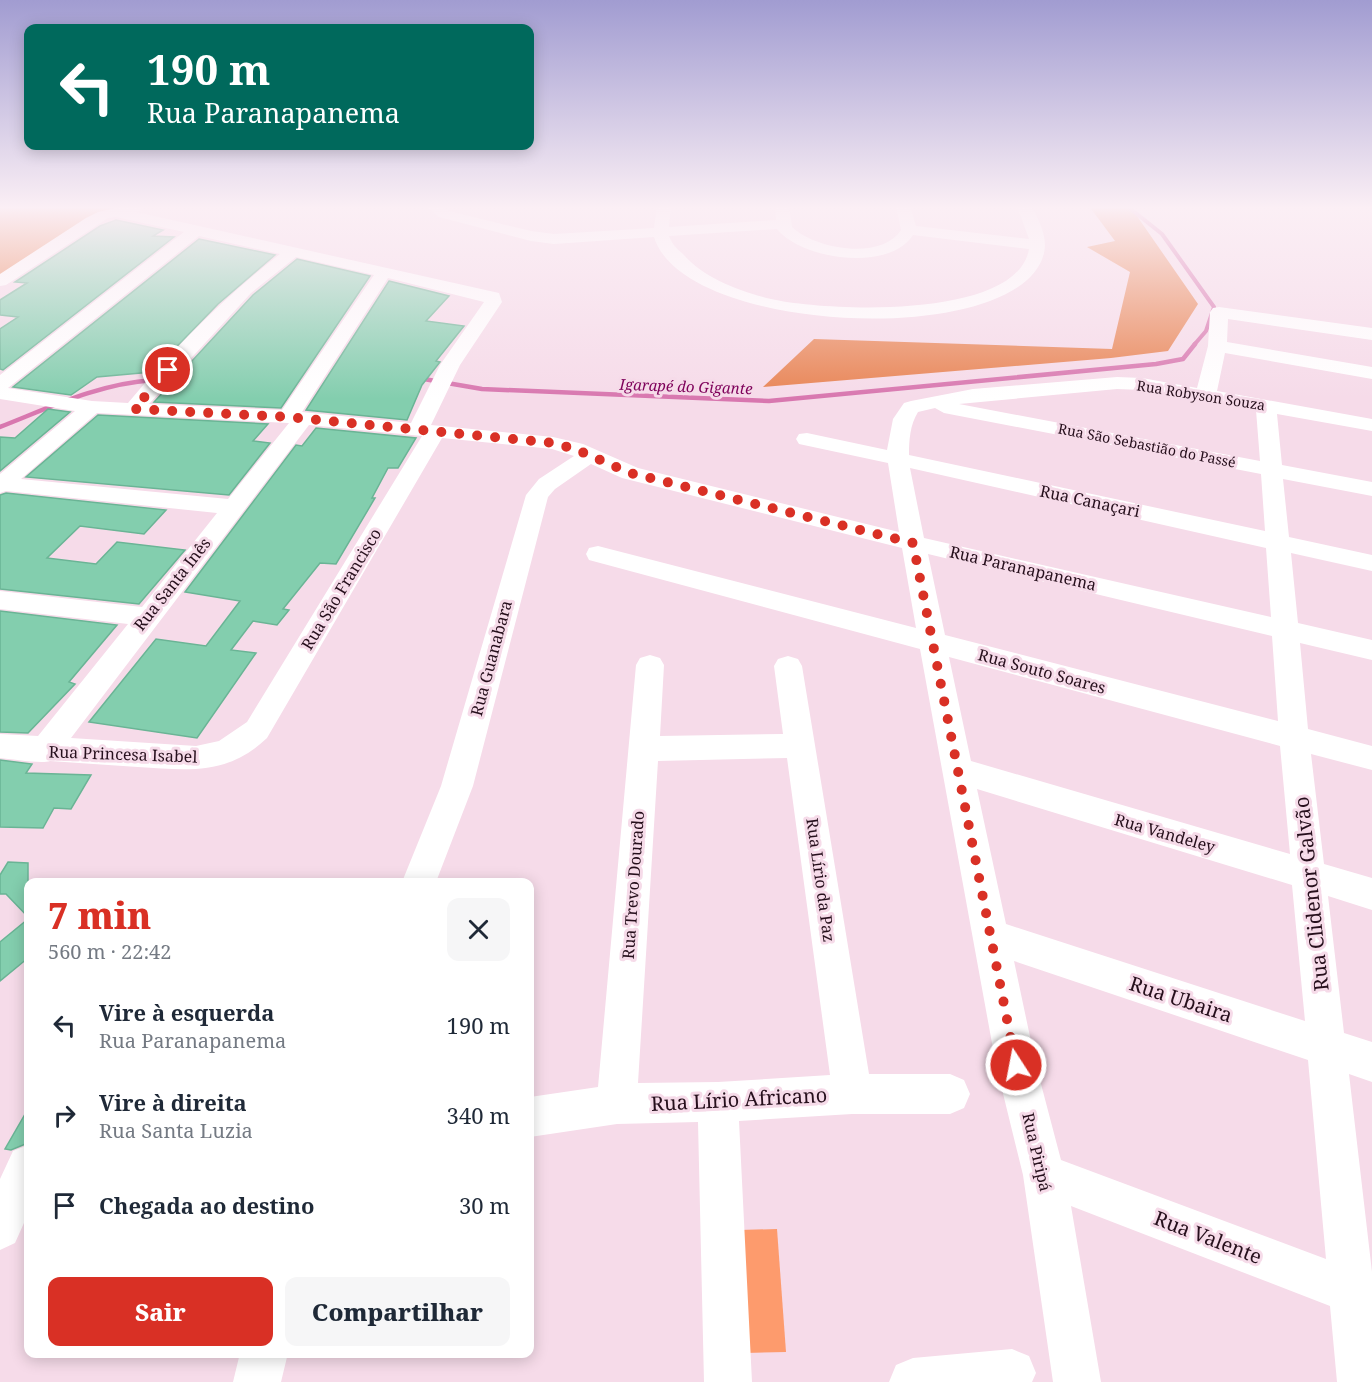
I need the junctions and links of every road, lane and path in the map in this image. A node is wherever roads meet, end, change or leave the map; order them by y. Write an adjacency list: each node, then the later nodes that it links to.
1 (15, 270): 7 (street)
2 (146, 270): 11 (street)
3 (269, 270): 17 (street)
4 (690, 270): 5 (street)
5 (1026, 270)
6 (384, 271): 18 (street, Rua Santa Inês); 20 (street, Rua São Francisco)
7 (0, 281)
8 (1372, 334): 9 (street)
9 (1217, 346): 10 (street); 13 (street)
10 (1372, 373)
11 (0, 385)
12 (0, 393): 16 (street, Rua Paranapanema)
13 (1206, 394): 14 (street, Rua Robyson Souza); 15 (street, Rua Robyson Souza)
14 (921, 403): 23 (street, Rua Piripá); 24 (street, Rua São Sebastião do Passé)
15 (1266, 405): 19 (street, Rua Robyson Souza); 24 (street, Rua Clidenor Galvão)
16 (92, 408): 17 (street, Rua Paranapanema); 25 (street)
17 (134, 409): 18 (street, Rua Paranapanema)
18 (295, 418): 20 (street, Rua Paranapanema); 27 (street, Rua Santa Inês)
19 (1372, 425)
20 (427, 430): 22 (street, Rua Paranapanema); 40 (street, Rua São Francisco)
21 (807, 439): 23 (street, Rua Canaçari)
22 (589, 456): 29 (street, Rua Paranapanema); 48 (street, Rua Guanabara)
23 (898, 459): 28 (street, Rua Canaçari); 29 (street, Rua Piripá)
24 (1272, 468): 26 (street, Rua São Sebastião do Passé); 28 (street, Rua Clidenor Galvão)
25 (1, 484): 27 (street)
26 (1372, 489)
27 (232, 507): 33 (street, Rua Santa Inês)
28 (1277, 542): 31 (street, Rua Canaçari); 34 (street, Rua Clidenor Galvão)
29 (913, 543): 34 (street, Rua Paranapanema); 35 (street, Rua Piripá)
30 (598, 554): 35 (street, Rua Souto Soares)
31 (1372, 563)
32 (0, 600): 33 (street)
33 (147, 617): 44 (street, Rua Santa Inês)
34 (1287, 630): 36 (street, Rua Paranapanema); 39 (street, Rua Clidenor Galvão)
35 (931, 642): 39 (street, Rua Souto Soares); 46 (street, Rua Piripá)
36 (1372, 650)
37 (650, 665): 43 (street, Rua Trevo Dourado)
38 (788, 666): 42 (street, Rua Lírio da Paz)
39 (1294, 737): 45 (street, Rua Souto Soares); 47 (street, Rua Clidenor Galvão)
40 (243, 744): 44 (street, Rua Princesa Isabel)
41 (0, 746): 44 (street, Rua Princesa Isabel)
42 (801, 746): 43 (street); 53 (street, Rua Lírio da Paz)
43 (643, 749): 56 (street, Rua Trevo Dourado)
44 (44, 751)
45 (1372, 758)
46 (957, 770): 47 (street, Rua Vandeley); 50 (street, Rua Piripá)
47 (1308, 874): 49 (street, Rua Vandeley); 51 (street, Rua Clidenor Galvão)
48 (421, 878)
49 (1372, 894)
50 (990, 936): 51 (street, Rua Ubaira); 59 (street, Rua Piripá)
51 (1328, 1046): 52 (street, Rua Ubaira); 61 (street, Rua Clidenor Galvão)
52 (1372, 1062)
53 (852, 1094): 54 (street, Rua Lírio Africano); 55 (street, Rua Lírio Africano)
54 (950, 1094)
55 (718, 1102): 56 (street, Rua Lírio Africano); 65 (street)
56 (617, 1104): 57 (street, Rua Lírio Africano)
57 (534, 1116)
58 (24, 1175): 60 (street)
59 (1044, 1175): 61 (street, Rua Valente); 67 (street, Rua Piripá)
60 (0, 1228)
61 (1362, 1295): 68 (street, Rua Clidenor Galvão)
62 (263, 1358): 64 (street)
63 (1012, 1373): 66 (street)
64 (257, 1382)
65 (728, 1382)
66 (913, 1382)
67 (1077, 1382)
68 (1361, 1382)

